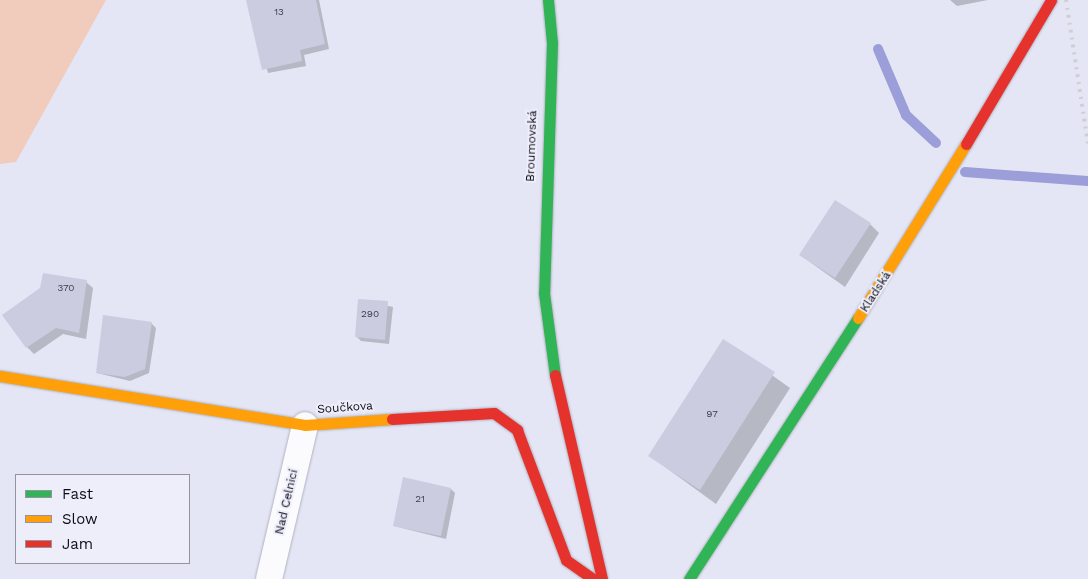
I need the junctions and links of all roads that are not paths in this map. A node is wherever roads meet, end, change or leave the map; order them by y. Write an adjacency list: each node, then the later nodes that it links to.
1 (548, 0): 8 (street, Broumovská)
2 (1051, 0): 5 (street, Kladská)
3 (0, 376): 4 (street, Součkova)
4 (305, 425): 6 (street, Nad Celnicí); 7 (street, Součkova)
5 (684, 578)
6 (268, 579)
7 (593, 579)
8 (602, 579)

